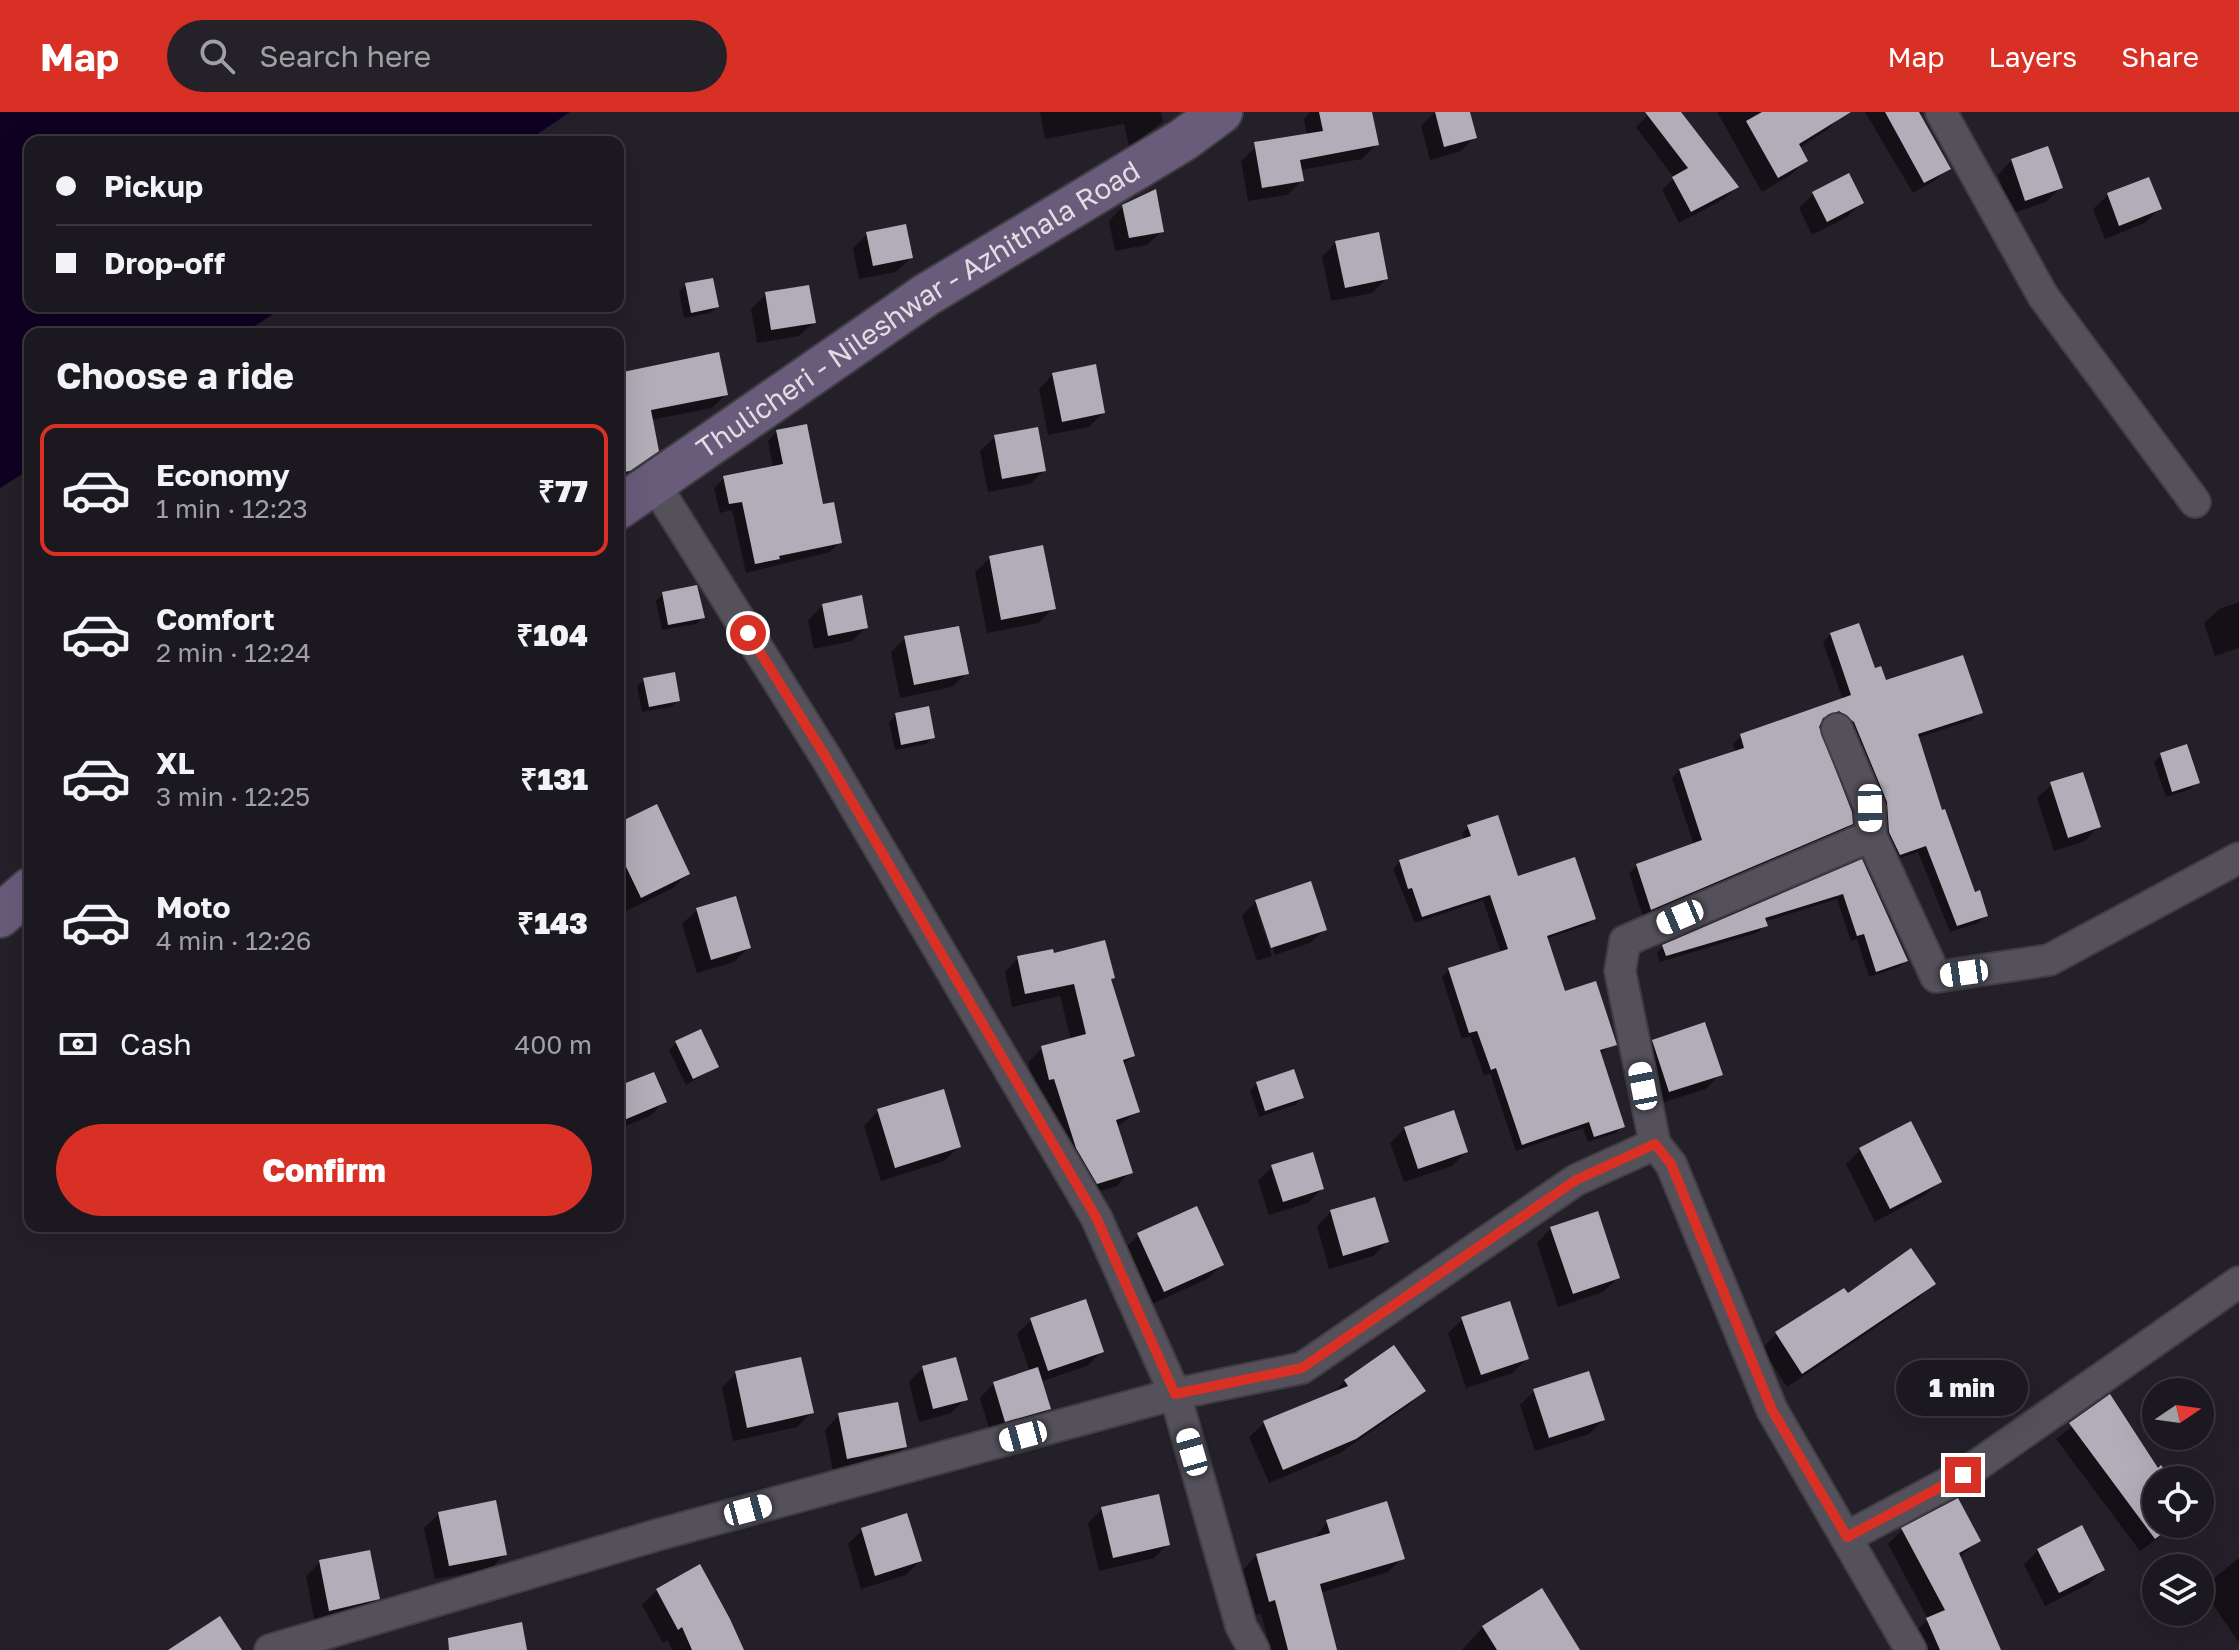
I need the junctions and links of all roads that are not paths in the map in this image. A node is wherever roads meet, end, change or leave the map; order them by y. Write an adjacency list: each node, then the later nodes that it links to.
1 (1221, 112): 3 (main road, Thulicheri - Nileshwar - Azhithala Road)
2 (1941, 112): 4 (street)
3 (654, 483): 5 (main road, Thulicheri - Nileshwar - Azhithala Road); 13 (street)
4 (2195, 502)
5 (624, 504)
6 (1837, 729): 7 (street)
7 (1871, 836): 8 (street); 11 (street)
8 (2239, 858)
9 (24, 894): 10 (main road)
10 (0, 916)
11 (1655, 1144): 13 (street); 14 (street)
12 (2239, 1282): 14 (street)
13 (1175, 1394): 15 (street); 16 (street)
14 (1847, 1537): 17 (street)
15 (270, 1650)
16 (1254, 1650)
17 (1911, 1650)

